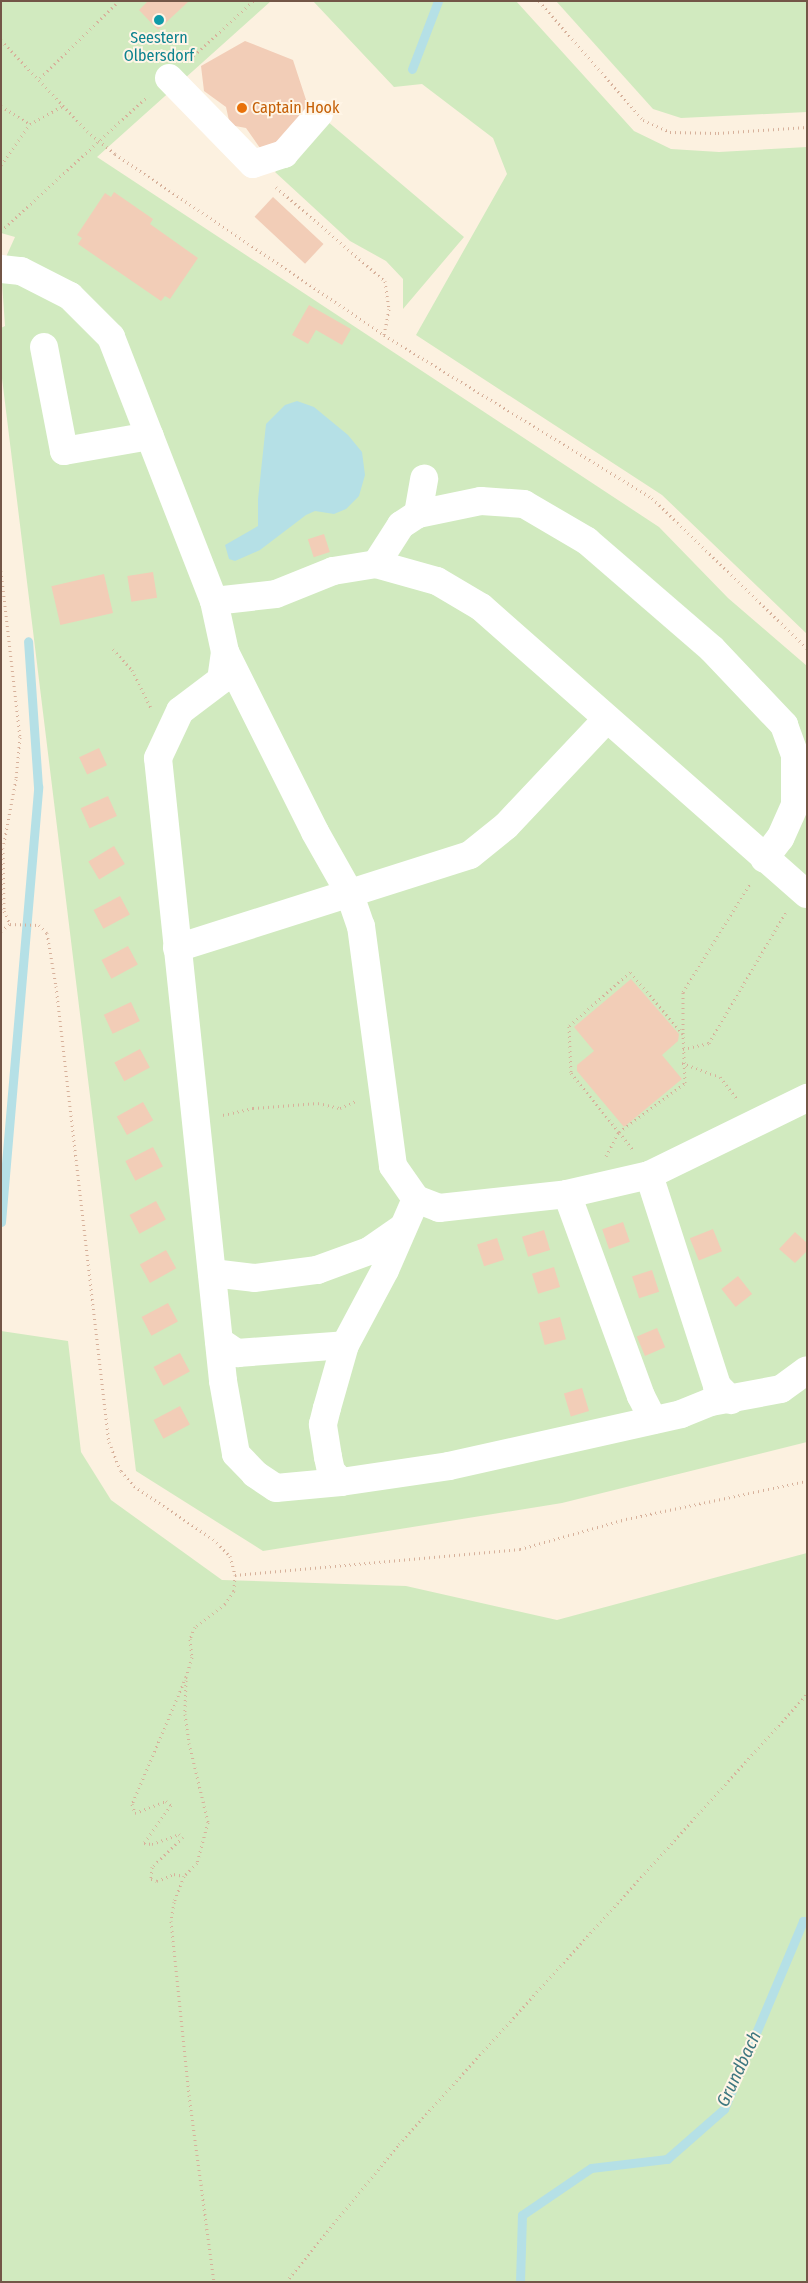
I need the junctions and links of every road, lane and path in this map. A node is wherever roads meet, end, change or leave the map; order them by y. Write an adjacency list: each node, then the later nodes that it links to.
1 (119, 1): 4 (path)
2 (539, 1): 10 (path)
3 (1, 40): 4 (path)
4 (40, 78): 7 (path)
5 (168, 78): 12 (lane)
6 (1, 106): 9 (path)
7 (64, 106): 9 (path); 11 (path)
8 (319, 114): 12 (lane)
9 (30, 124): 13 (path)
10 (807, 127)
11 (99, 142): 14 (path); 16 (path)
12 (253, 164): 16 (path)
13 (1, 165)
14 (1, 231)
15 (1, 269): 18 (lane)
16 (384, 335): 24 (path)
17 (44, 347): 18 (lane)
18 (150, 436): 23 (lane)
19 (424, 480): 20 (lane)
20 (418, 514): 21 (lane); 29 (lane)
21 (376, 564): 23 (lane); 27 (lane)
22 (1, 571): 32 (path)
23 (214, 601): 26 (lane)
24 (807, 648)
25 (113, 650): 28 (path)
26 (225, 652): 28 (lane); 31 (lane)
27 (607, 719): 29 (lane); 31 (lane)
28 (170, 733): 34 (lane)
29 (764, 859): 30 (lane); 35 (path)
30 (803, 891): 36 (path)
31 (350, 892): 34 (lane); 38 (lane)
32 (10, 924): 33 (path); 55 (path)
33 (1, 931)
34 (177, 948): 40 (lane)
35 (683, 1034): 36 (path); 42 (path)
36 (683, 1049): 37 (path)
37 (682, 1063): 41 (path); 42 (path)
38 (382, 1091): 40 (path); 45 (lane)
39 (807, 1098): 41 (lane)
40 (195, 1120): 47 (lane)
41 (760, 1121): 43 (lane)
42 (619, 1132): 43 (path)
43 (649, 1175): 44 (lane); 51 (lane)
44 (567, 1194): 45 (lane); 52 (lane)
45 (416, 1199): 46 (lane)
46 (402, 1228): 47 (lane); 49 (lane)
47 (212, 1273): 48 (lane)
48 (219, 1341): 49 (lane); 54 (lane)
49 (345, 1345): 54 (lane)
50 (807, 1370): 51 (lane)
51 (731, 1400): 52 (lane)
52 (653, 1420): 54 (lane)
53 (807, 1481): 55 (path)
54 (341, 1482)
55 (235, 1575): 56 (path)
56 (186, 1677): 58 (path); 58 (path)
57 (807, 1694): 60 (path)
58 (184, 1876): 59 (path)
59 (214, 2282)
60 (286, 2282)

